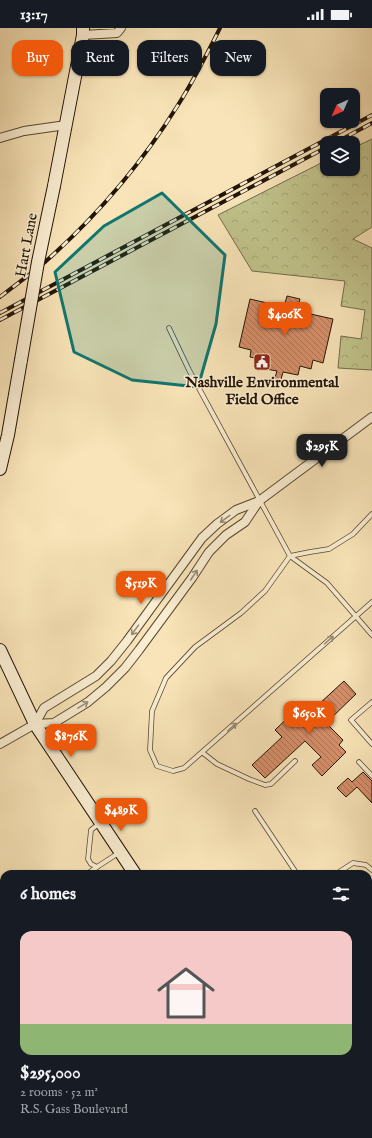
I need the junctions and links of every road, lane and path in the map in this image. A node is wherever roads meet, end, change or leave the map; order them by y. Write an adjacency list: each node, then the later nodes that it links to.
1 (120, 28): 2 (street)
2 (83, 31): 3 (main road, Hart Lane)
3 (66, 124): 4 (street); 7 (main road, Hart Lane, bridge)
4 (0, 138)
5 (169, 328): 8 (lane)
6 (372, 417): 8 (street)
7 (0, 469)
8 (259, 501): 10 (lane); 16 (street, one-way to 16); 16 (street, one-way to 8)
9 (372, 514): 10 (lane)
10 (290, 556): 12 (lane); 19 (lane)
11 (372, 602): 12 (lane)
12 (356, 616): 13 (lane); 19 (lane, one-way to 12)
13 (372, 635)
14 (0, 650): 16 (main road)
15 (371, 704): 18 (lane)
16 (35, 724): 17 (street); 24 (main road)
17 (0, 744)
18 (372, 744)
19 (202, 753): 20 (lane)
20 (295, 761)
21 (359, 762): 22 (lane)
22 (372, 776)
23 (254, 811): 29 (lane)
24 (100, 822): 25 (main road); 26 (lane)
25 (120, 852): 26 (lane); 28 (main road)
26 (97, 867): 27 (lane)
27 (93, 870)
28 (132, 870)
29 (294, 870)
30 (342, 870): 31 (lane)
31 (372, 870)

